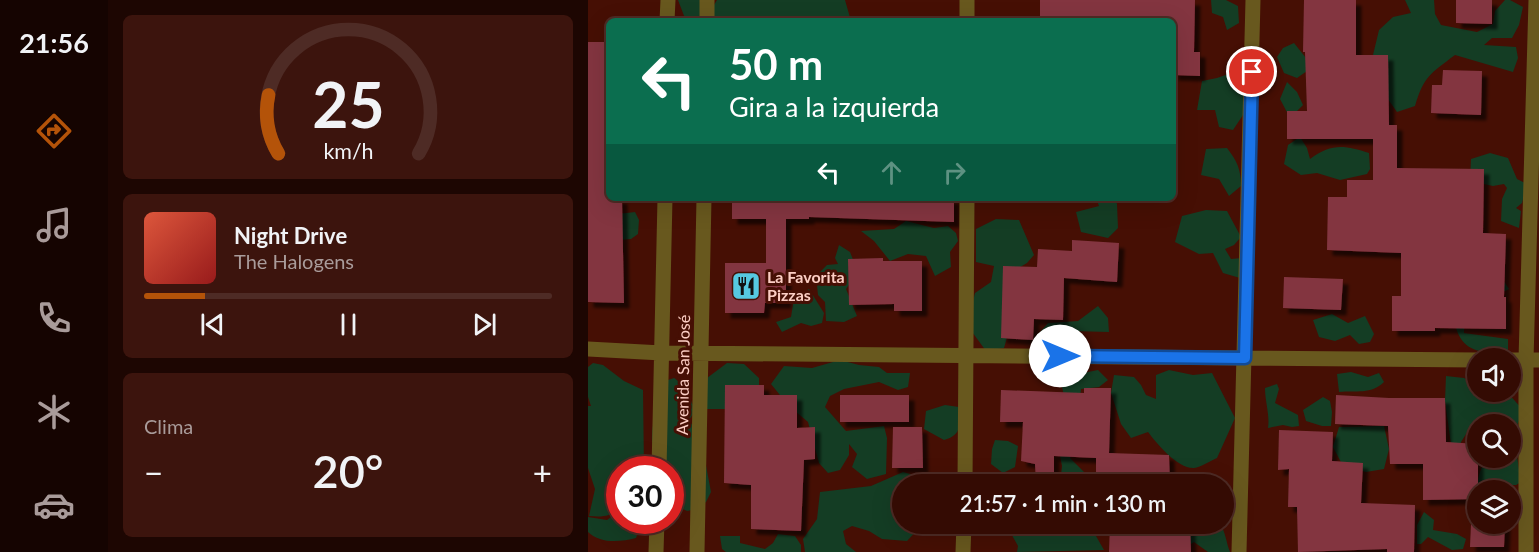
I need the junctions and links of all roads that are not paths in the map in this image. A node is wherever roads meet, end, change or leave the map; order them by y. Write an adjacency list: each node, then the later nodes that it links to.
1 (668, 0): 6 (street)
2 (707, 0): 7 (street)
3 (967, 0): 8 (street)
4 (1253, 0): 16 (street)
5 (1536, 0): 18 (street)
6 (668, 18)
7 (706, 18)
8 (967, 18)
9 (665, 201): 13 (street, Avenida San José)
10 (704, 201): 14 (street, Avenida San José)
11 (967, 201): 15 (street)
12 (588, 349): 13 (street)
13 (662, 352): 14 (street); 19 (street, Avenida San José)
14 (701, 353): 15 (street); 24 (street, Avenida San José)
15 (967, 355): 16 (street); 20 (street)
16 (1245, 358): 17 (street); 26 (street)
17 (1467, 360)
18 (1525, 360): 27 (street)
19 (658, 456)
20 (965, 474)
21 (657, 534): 23 (street)
22 (964, 534): 25 (street)
23 (656, 552)
24 (697, 552)
25 (963, 552)
26 (1239, 552)
27 (1526, 552)

